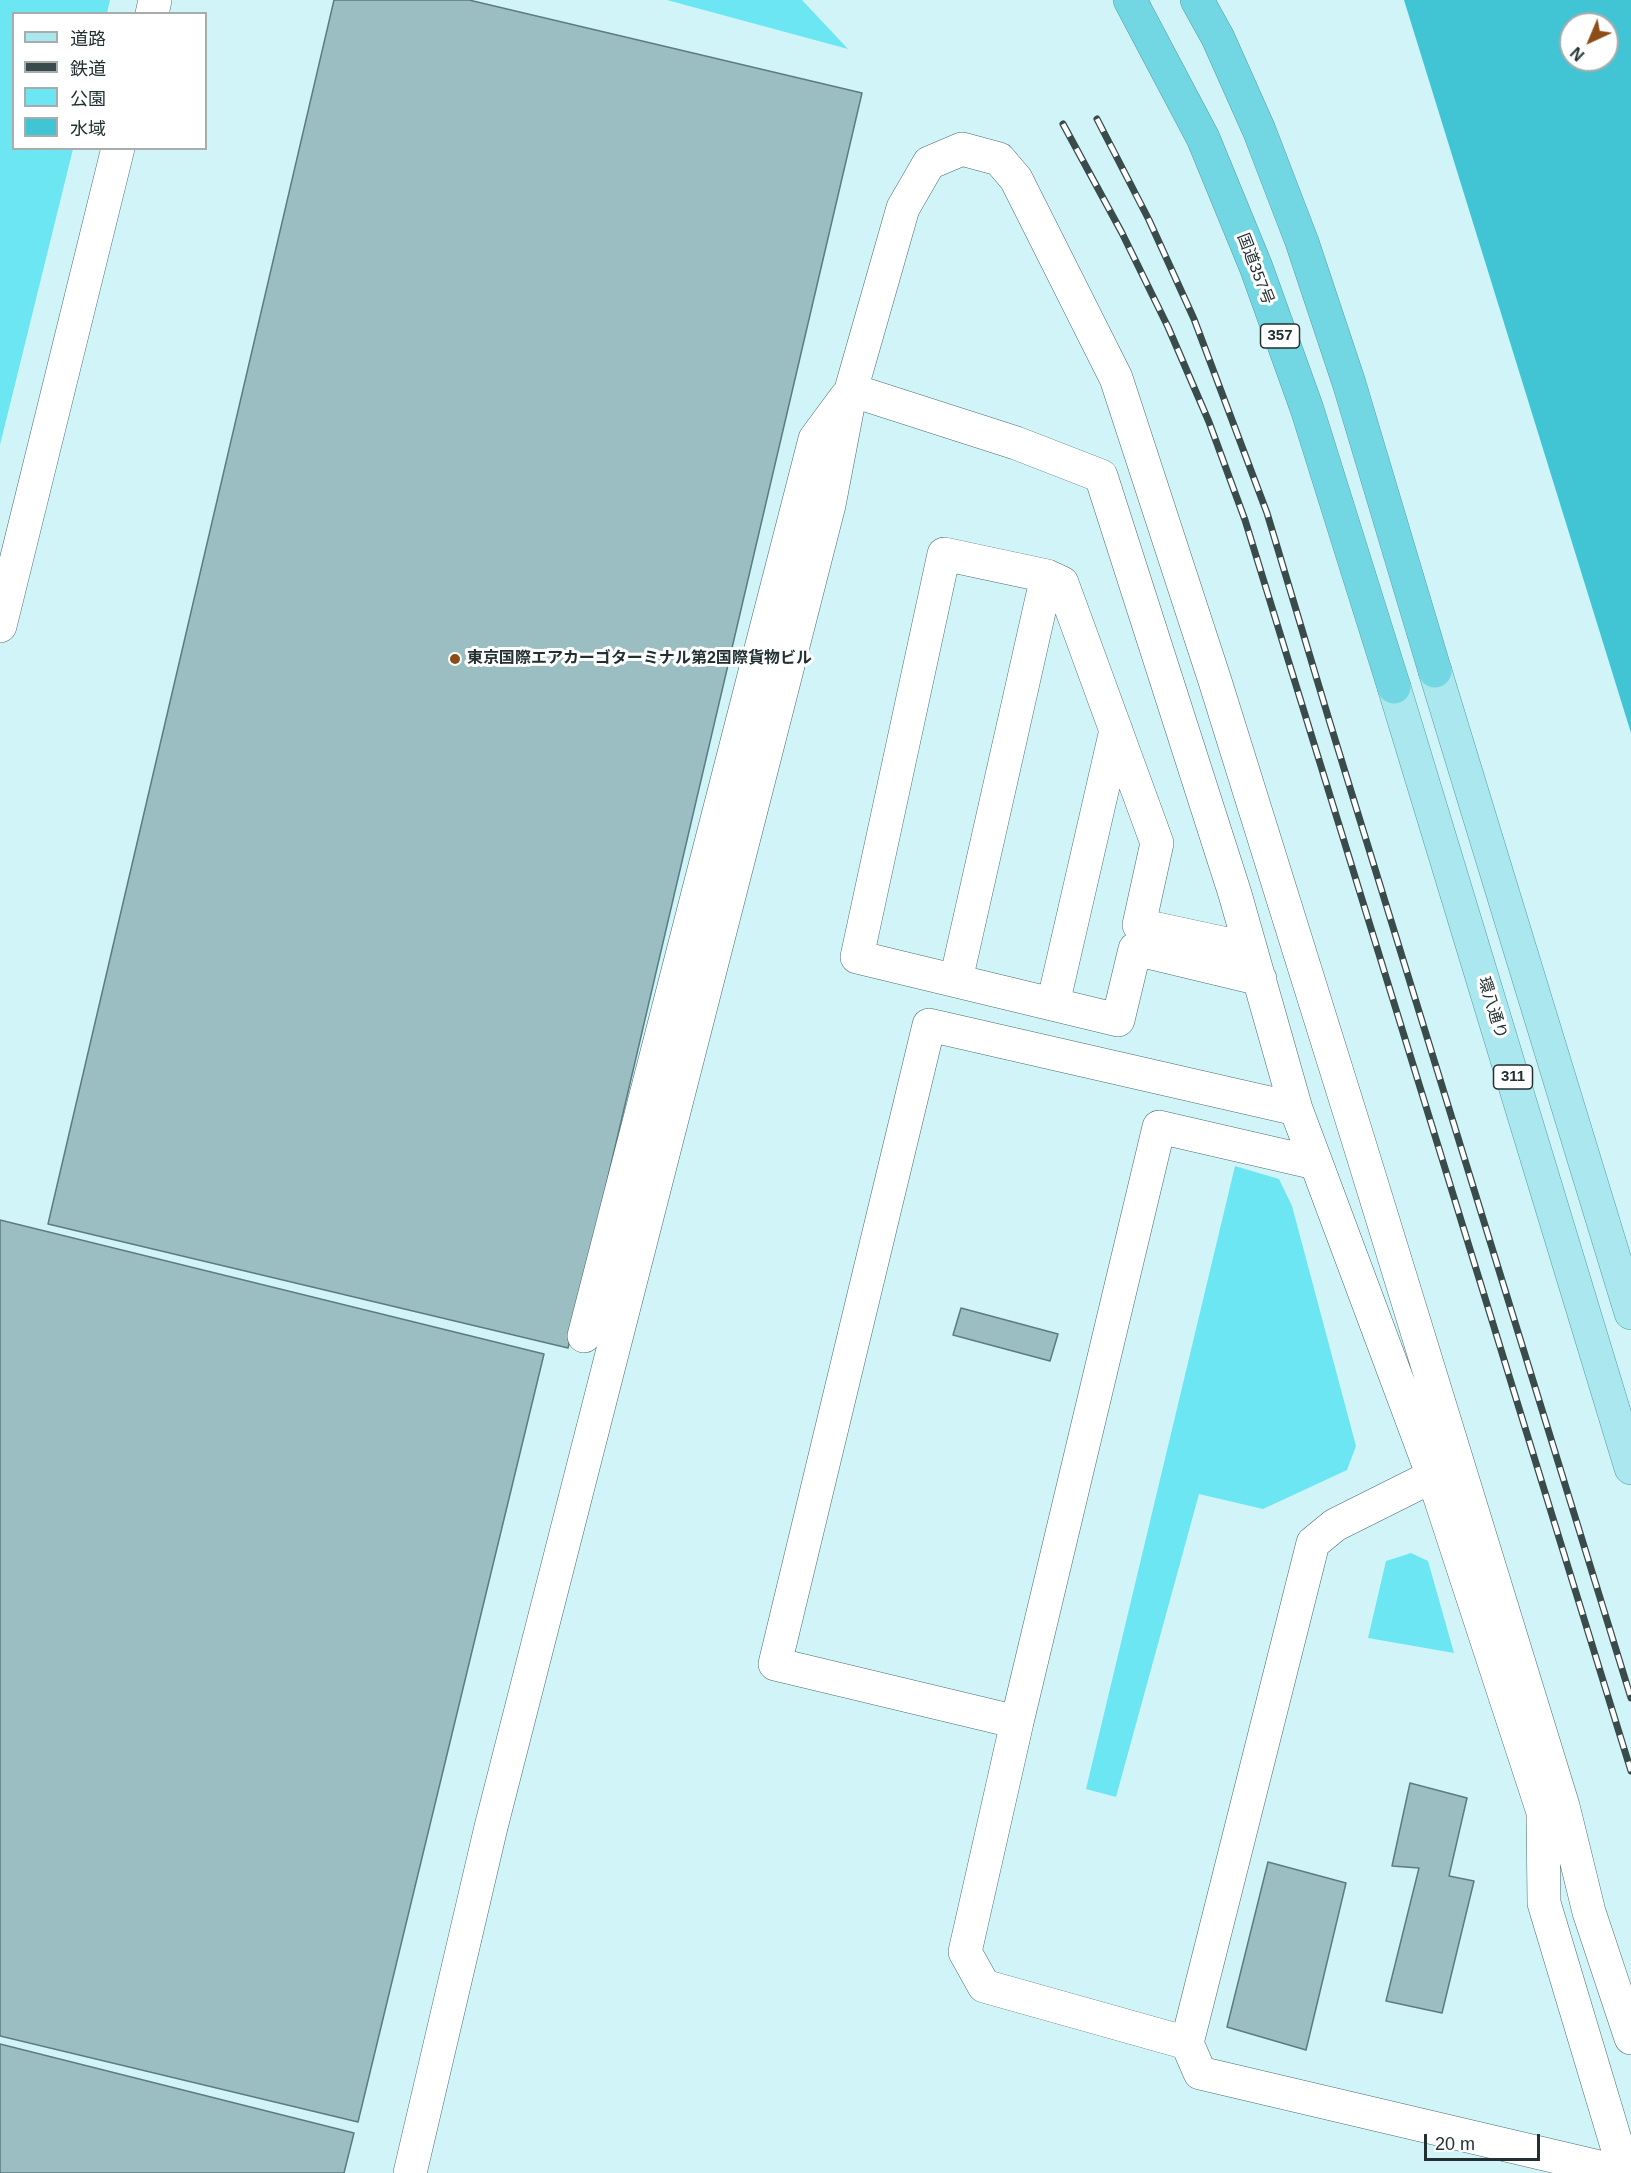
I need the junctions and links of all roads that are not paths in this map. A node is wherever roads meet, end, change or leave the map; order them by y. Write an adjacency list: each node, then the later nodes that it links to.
1 (1130, 0): 8 (highway, 国道357号 / 357)
2 (1197, 0): 7 (highway)
3 (118, 150): 6 (lane)
4 (851, 390): 10 (lane); 17 (lane); 21 (lane); 23 (lane)
5 (1047, 576): 9 (lane); 12 (lane); 12 (lane)
6 (0, 626)
7 (1435, 671): 16 (main road, 311)
8 (1394, 687): 18 (main road, 環八通り / 311)
9 (1116, 730): 10 (lane); 13 (lane)
10 (1250, 949): 11 (lane)
11 (1260, 979): 13 (lane); 14 (lane)
12 (956, 980): 13 (lane)
13 (1053, 1004)
14 (1296, 1110): 15 (lane); 20 (lane)
15 (1314, 1163): 19 (lane); 20 (lane)
16 (1631, 1313)
17 (584, 1336)
18 (1631, 1468)
19 (1433, 1476): 22 (lane); 24 (lane)
20 (1017, 1722): 22 (lane)
21 (1631, 2038)
22 (1187, 2043): 24 (lane)
23 (410, 2173)
24 (1625, 2173)

